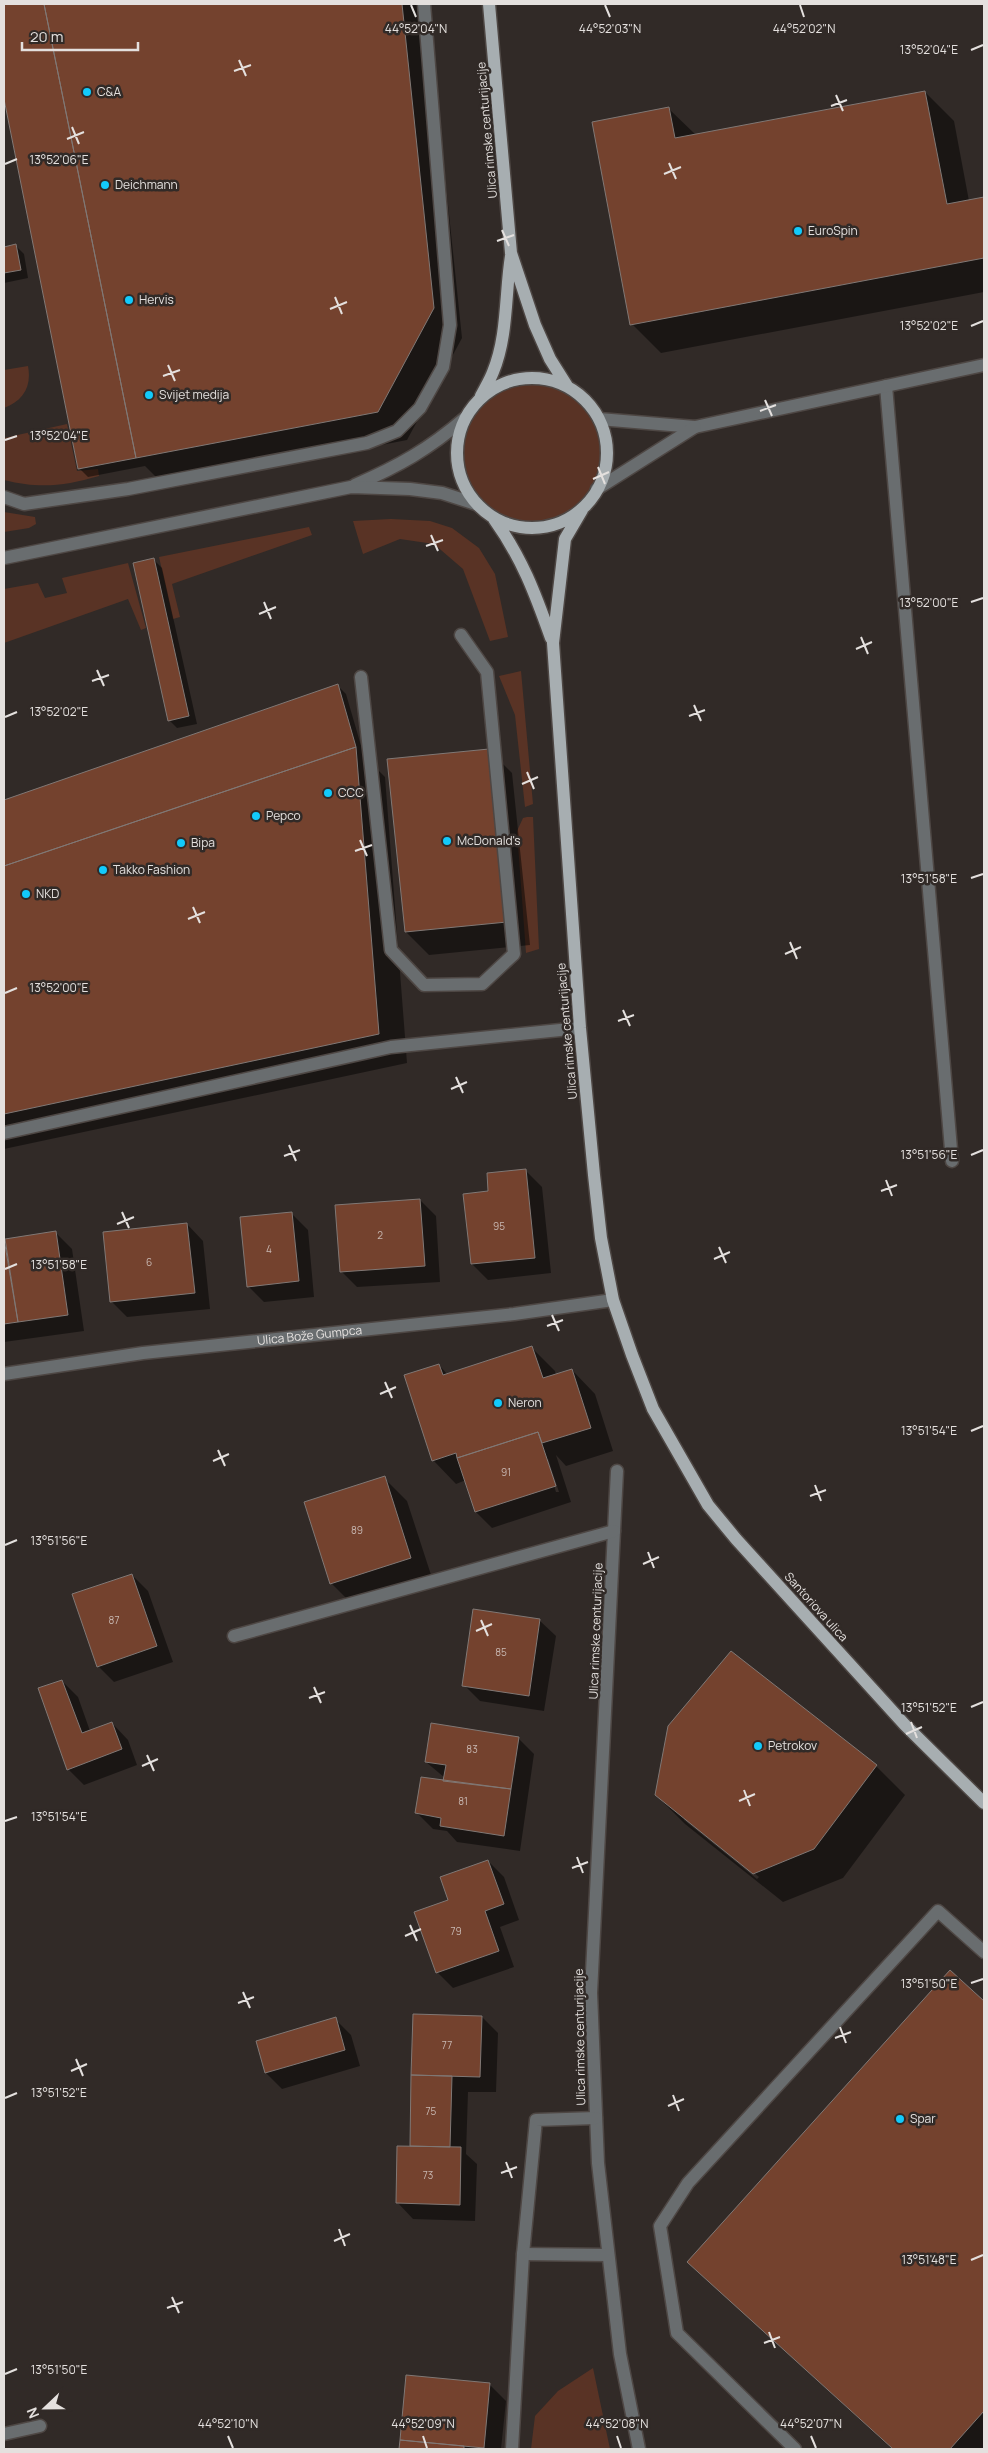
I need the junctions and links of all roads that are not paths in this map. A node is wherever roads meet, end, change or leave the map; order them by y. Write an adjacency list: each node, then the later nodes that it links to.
1 (424, 4): 13 (street)
2 (489, 4): 3 (main road, Ulica rimske centurijacije)
3 (512, 254): 5 (main road, Ulica rimske centurijacije); 7 (main road, Ulica rimske centurijacije)
4 (984, 365): 6 (street)
5 (566, 386): 7 (main road); 9 (main road)
6 (886, 386): 10 (street); 23 (street)
7 (480, 398): 8 (main road)
8 (465, 418): 11 (street); 14 (main road)
9 (599, 419): 10 (street); 12 (main road)
10 (695, 426): 12 (street)
11 (351, 487): 14 (street); 17 (street)
12 (597, 489): 15 (main road)
13 (4, 497)
14 (476, 504): 16 (main road)
15 (582, 510): 16 (main road); 19 (main road, Ulica rimske centurijacije)
16 (494, 519): 19 (main road, Ulica rimske centurijacije)
17 (4, 558)
18 (461, 635): 20 (street)
19 (553, 642): 21 (main road, Ulica rimske centurijacije)
20 (362, 676)
21 (580, 1028): 22 (street); 24 (main road, Ulica rimske centurijacije)
22 (4, 1133)
23 (952, 1161)
24 (614, 1300): 25 (street, Ulica Bože Gumpca); 26 (main road, Ulica rimske centurijacije)
25 (4, 1374)
26 (653, 1409): 30 (main road, Santoriova ulica)
27 (617, 1471): 28 (street, Ulica rimske centurijacije)
28 (614, 1531): 29 (street); 32 (street, Ulica rimske centurijacije)
29 (234, 1636)
30 (984, 1803)
31 (984, 1952): 39 (street)
32 (596, 2118): 33 (street); 34 (street, Ulica rimske centurijacije)
33 (523, 2254): 34 (street); 37 (street)
34 (608, 2255): 38 (street, Ulica rimske centurijacije)
35 (40, 2426): 36 (street)
36 (4, 2434)
37 (512, 2449)
38 (639, 2449)
39 (795, 2449)

